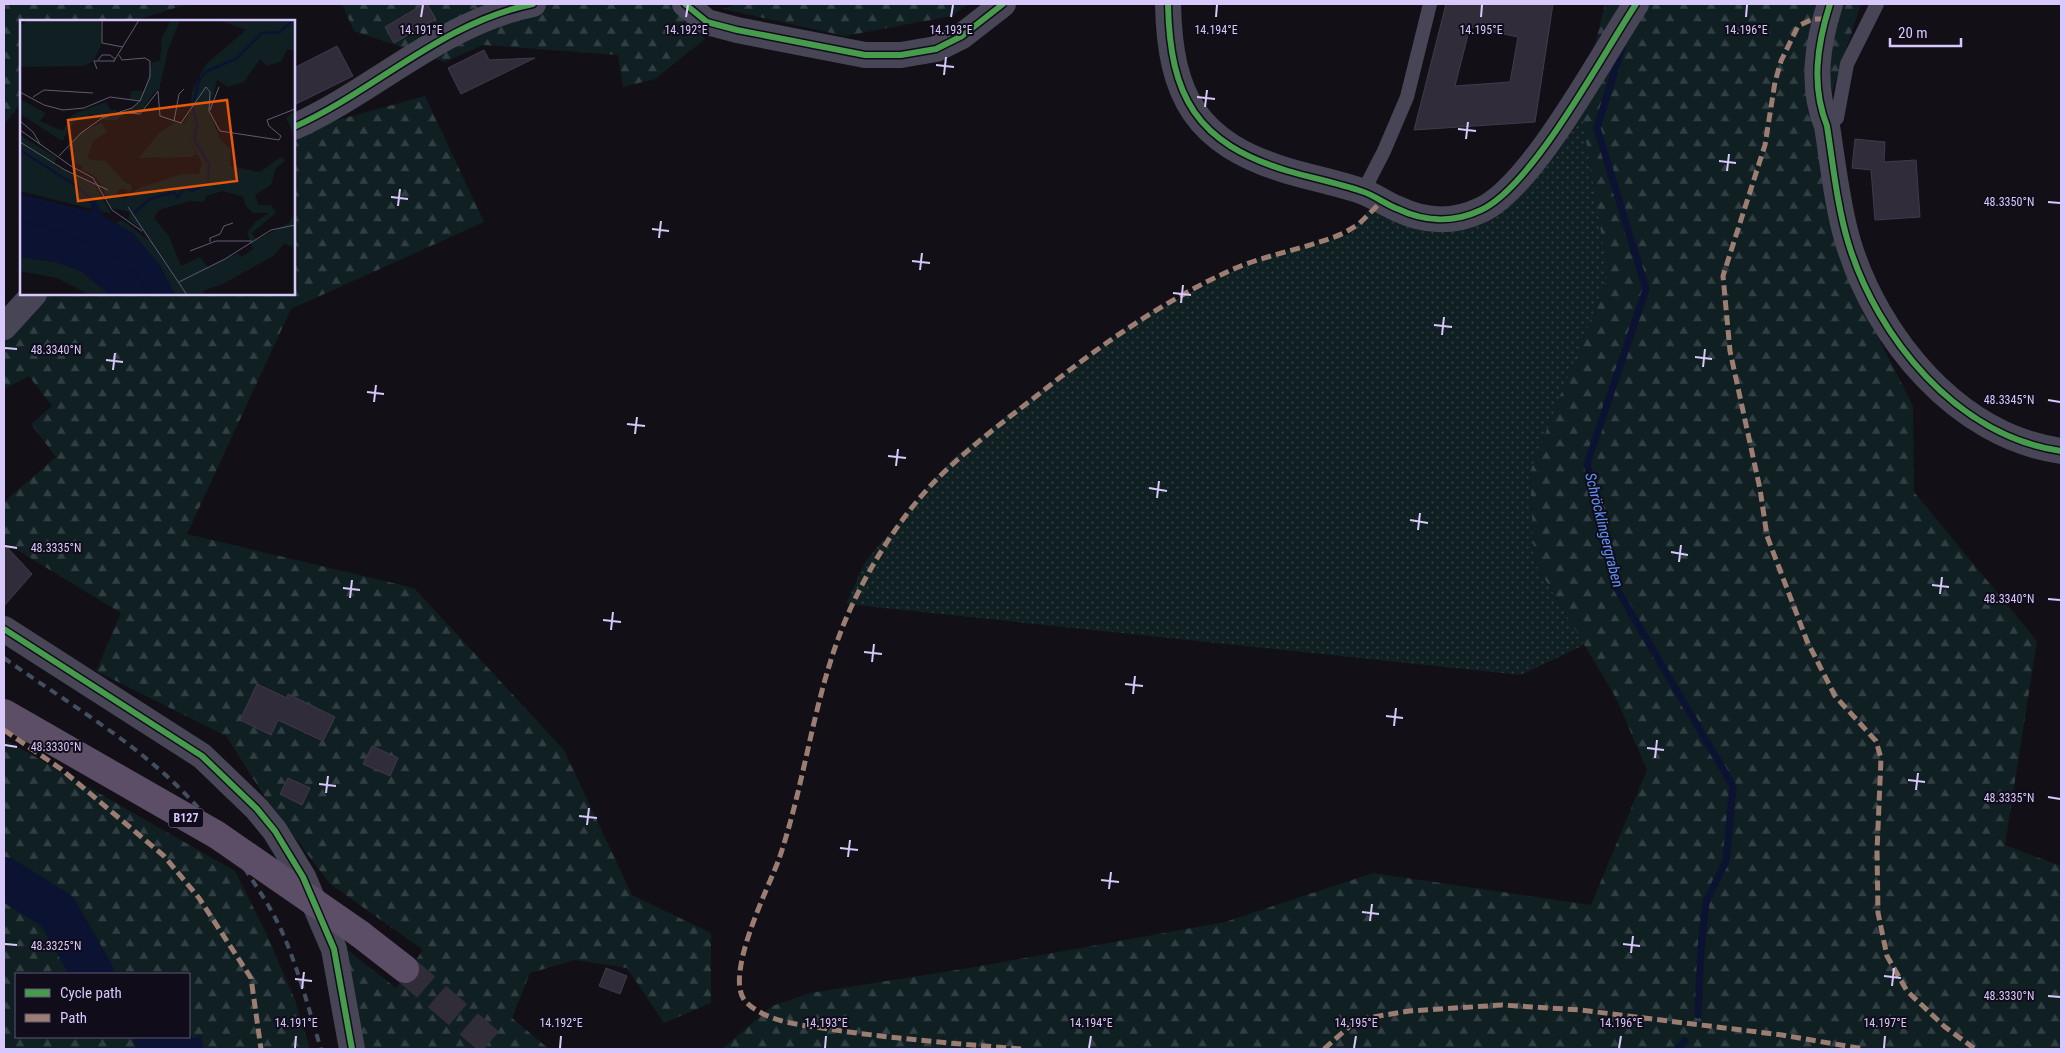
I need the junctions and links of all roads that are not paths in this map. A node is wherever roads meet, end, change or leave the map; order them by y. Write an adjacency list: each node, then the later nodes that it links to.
1 (533, 4): 9 (street)
2 (685, 4): 3 (street)
3 (1003, 4)
4 (1168, 4): 11 (street)
5 (1430, 4): 11 (lane)
6 (1636, 4): 11 (street)
7 (1830, 4): 10 (street)
8 (1877, 4): 10 (lane)
9 (295, 126)
10 (1827, 126): 14 (street)
11 (1363, 192)
12 (33, 295): 13 (street)
13 (4, 327)
14 (2061, 451)
15 (4, 629): 18 (street)
16 (4, 713): 17 (main road, B127, bridge)
17 (405, 969)
18 (352, 1049)

